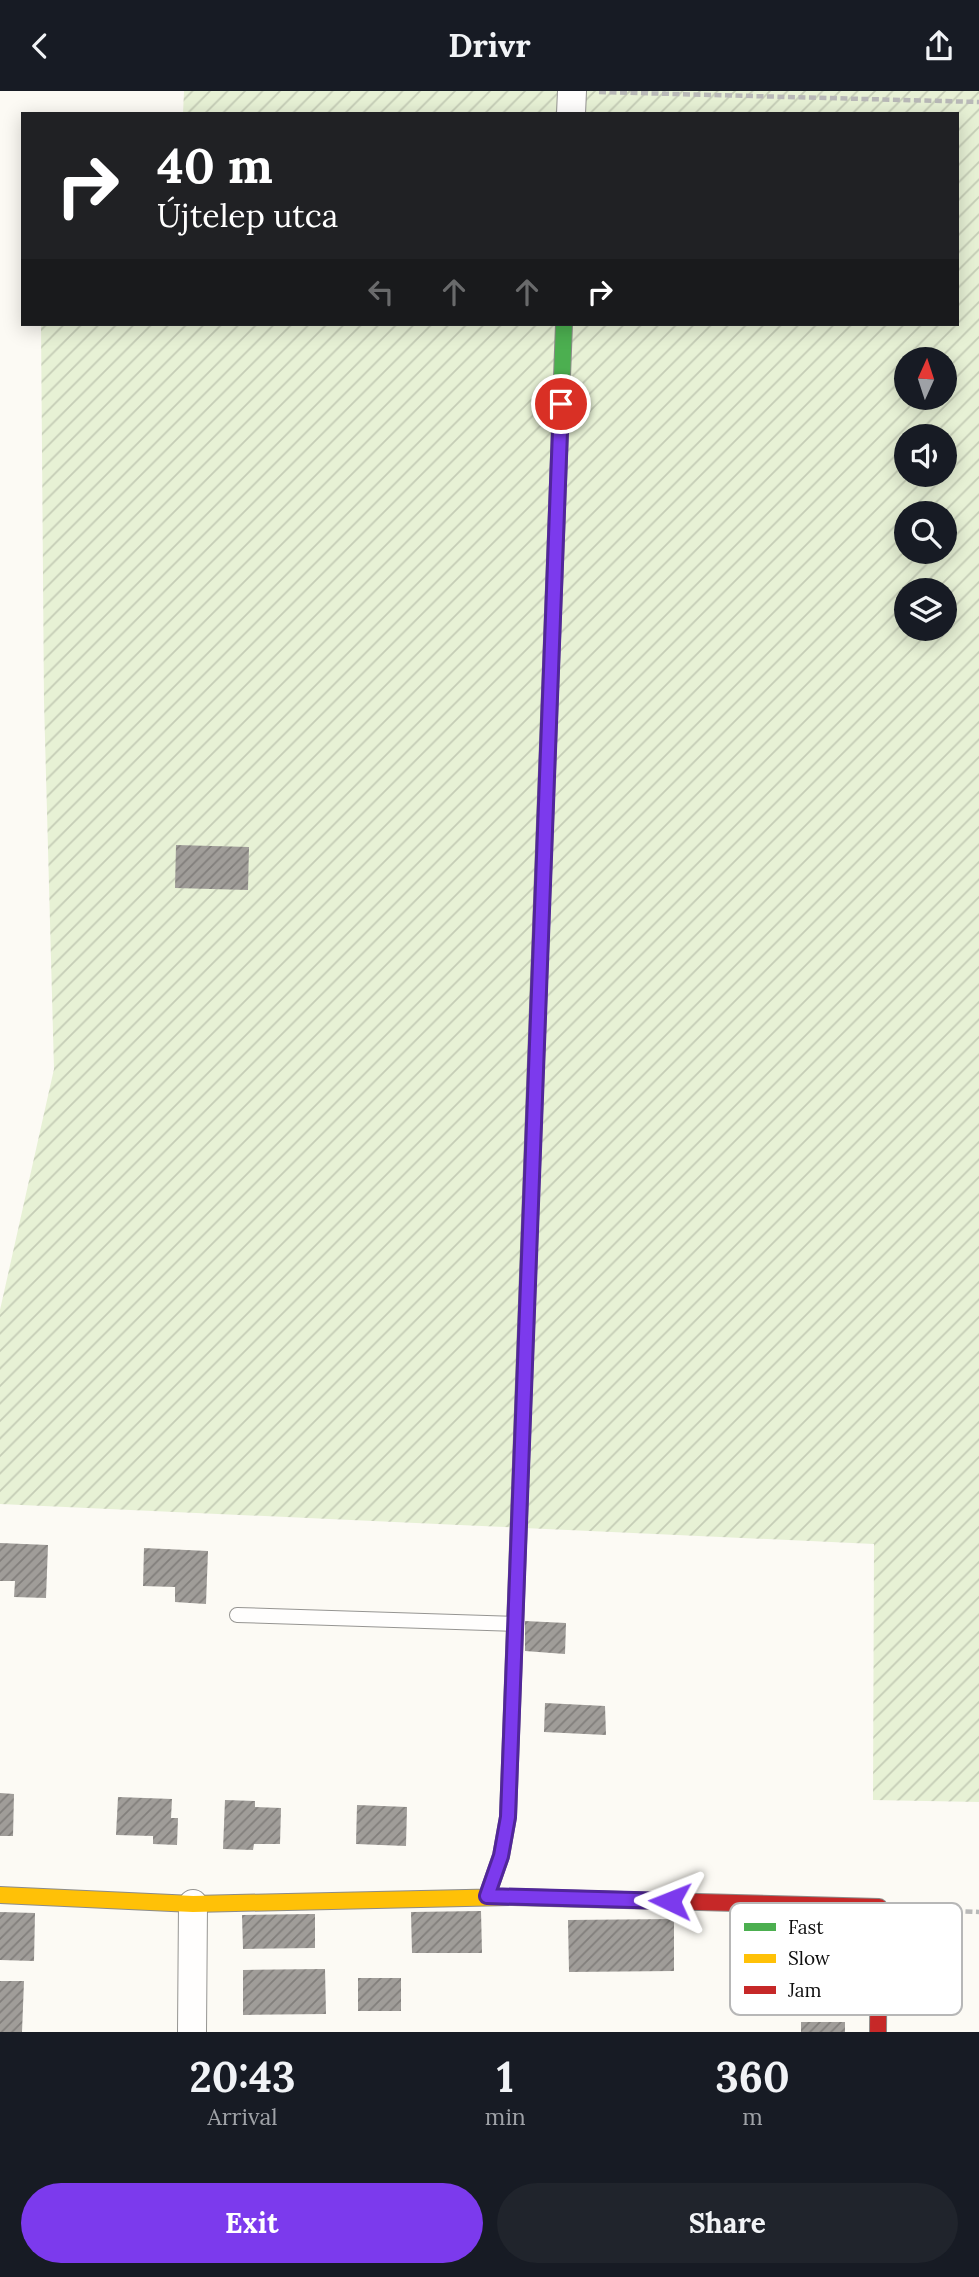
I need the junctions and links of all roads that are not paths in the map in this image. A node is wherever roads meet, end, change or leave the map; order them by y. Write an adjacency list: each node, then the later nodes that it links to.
1 (572, 91): 2 (street)
2 (571, 112)
3 (564, 326): 5 (street)
4 (237, 1615): 5 (lane)
5 (517, 1624): 7 (street)
6 (0, 1895): 9 (street)
7 (487, 1896): 8 (street); 9 (street)
8 (736, 1903)
9 (192, 1904): 10 (street)
10 (192, 2032)

